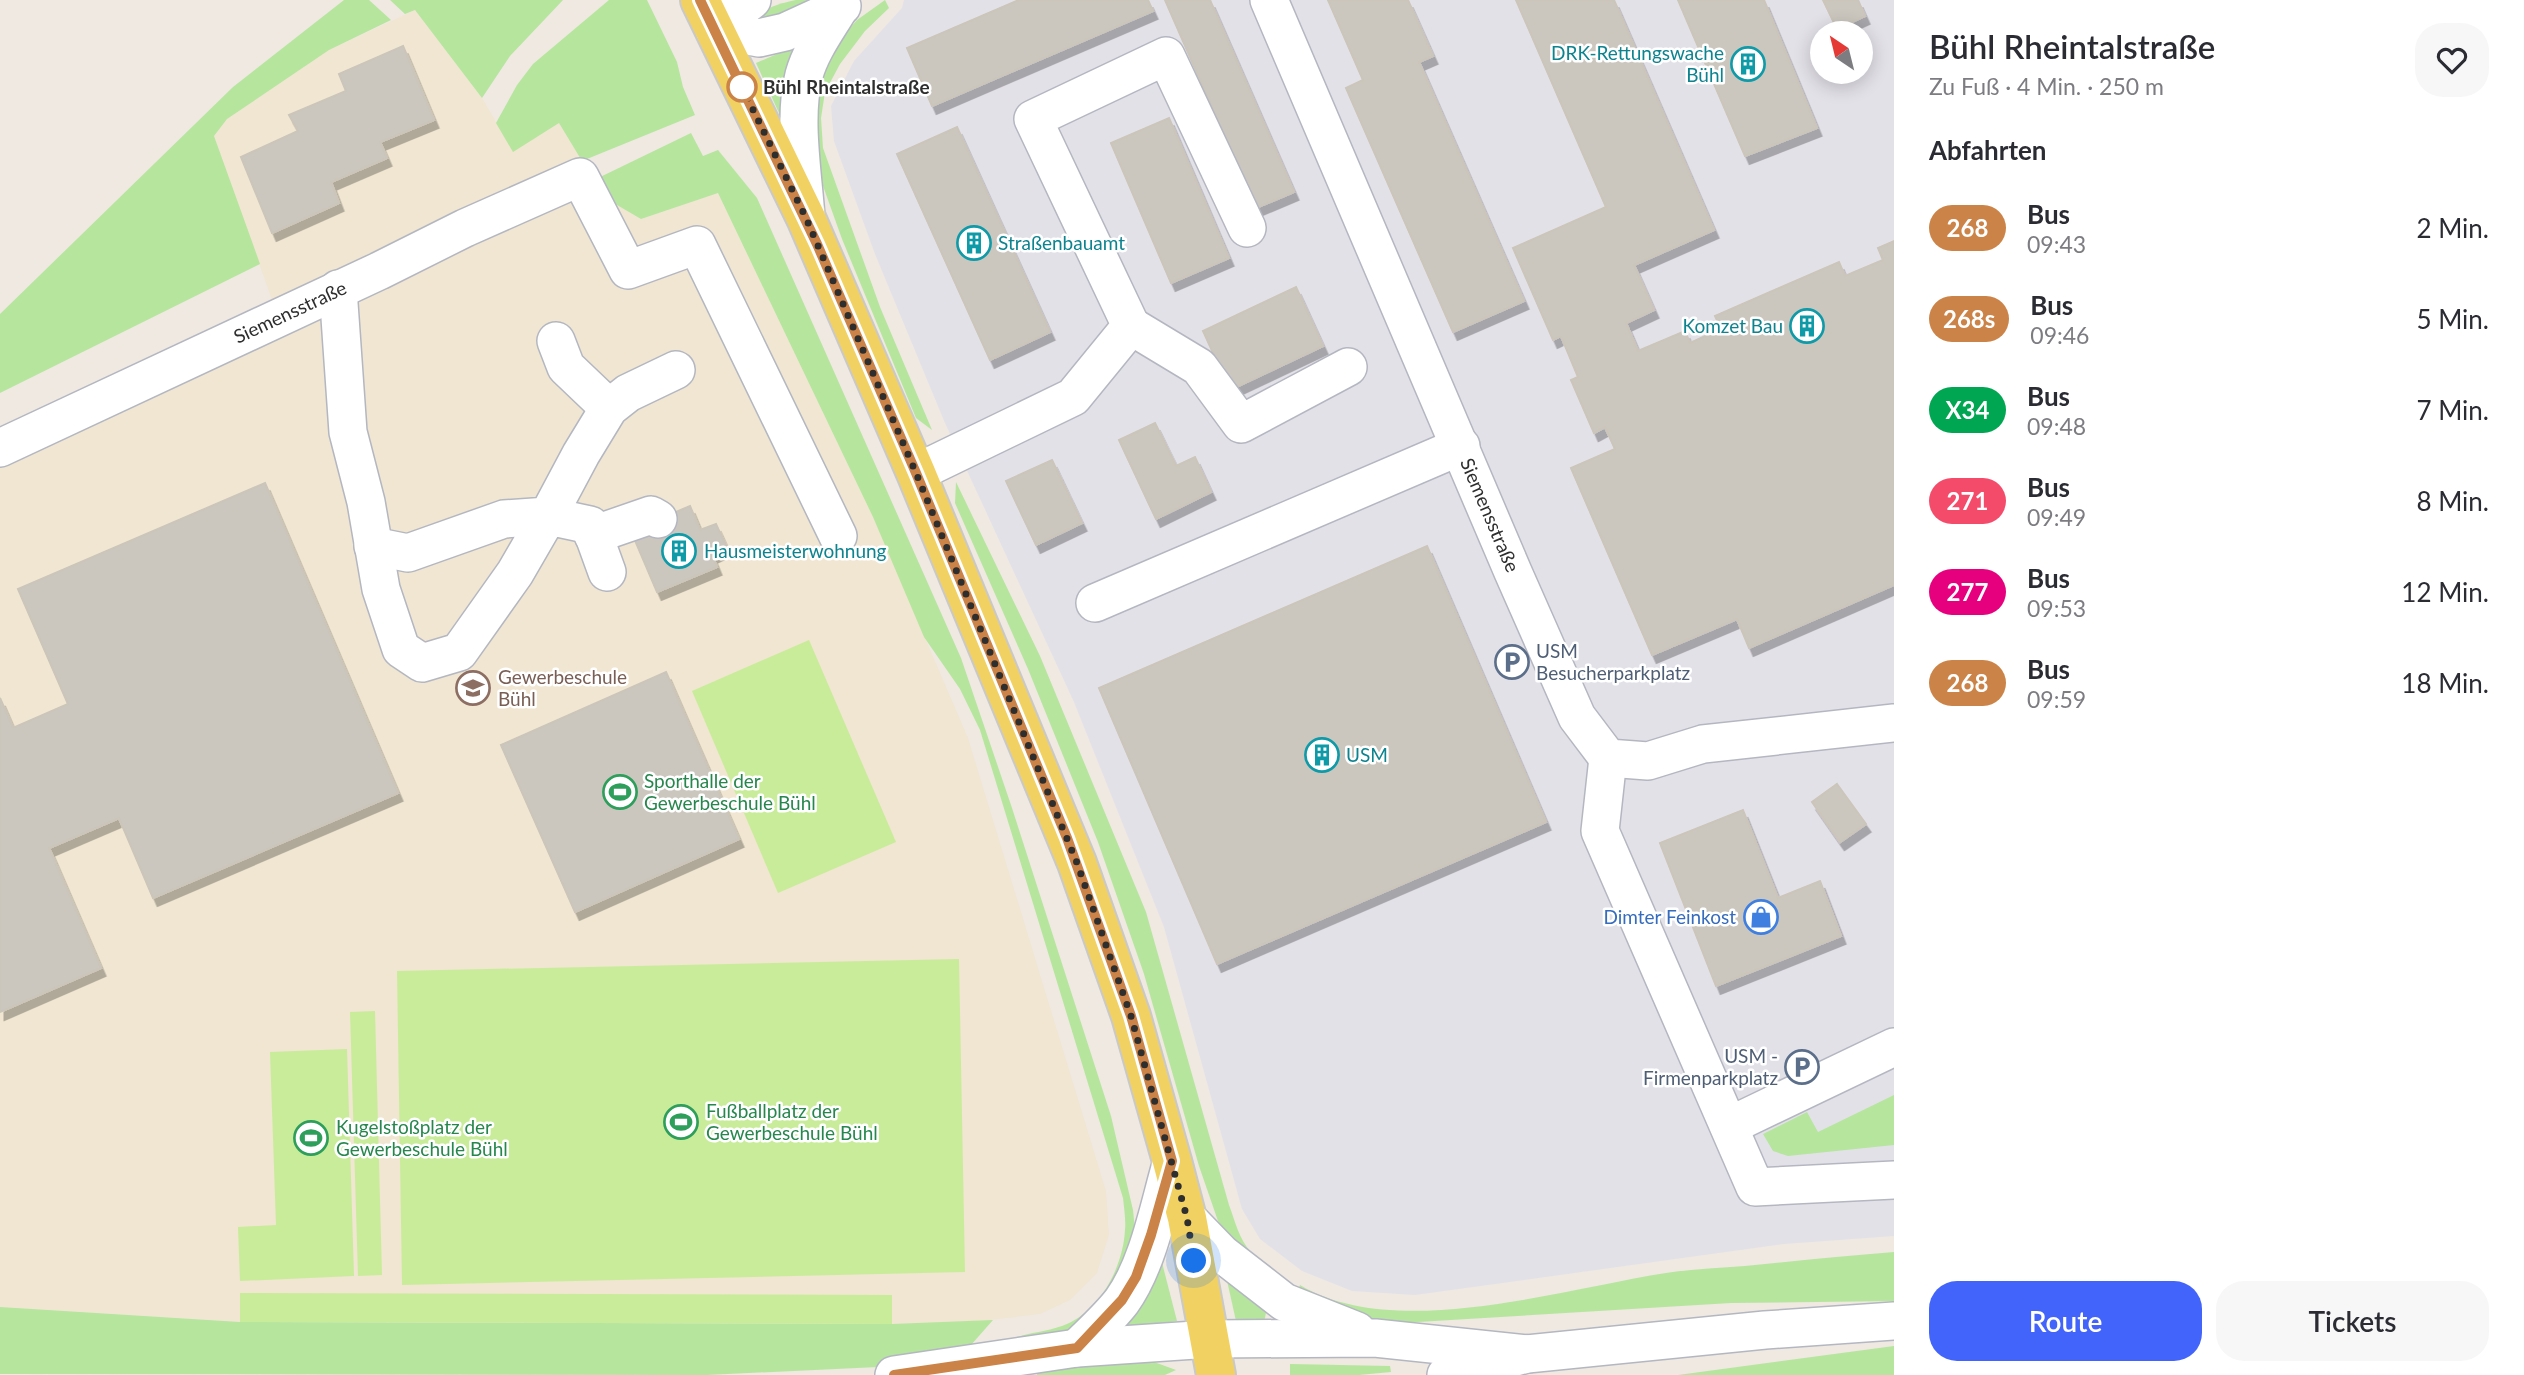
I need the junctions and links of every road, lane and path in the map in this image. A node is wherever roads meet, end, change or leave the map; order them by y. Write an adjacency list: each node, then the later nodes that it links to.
1 (752, 0): 4 (street)
2 (1269, 0): 13 (street, Siemensstraße)
3 (845, 4): 4 (street); 5 (street)
4 (707, 15): 5 (main road)
5 (806, 218): 15 (main road)
6 (1247, 228): 8 (street)
7 (338, 289): 14 (street, Siemensstraße); 19 (street, Siemensstraße); 20 (street)
8 (1131, 326): 10 (street); 15 (street)
9 (556, 341): 12 (street)
10 (1348, 367)
11 (676, 370): 12 (street)
12 (609, 408): 16 (street)
13 (1461, 446): 22 (street); 24 (street, Siemensstraße)
14 (0, 449)
15 (916, 473): 27 (main road)
16 (548, 516): 18 (street); 20 (street); 20 (street)
17 (658, 519): 18 (street)
18 (593, 535): 21 (street)
19 (838, 536)
20 (373, 546)
21 (607, 572)
22 (1095, 603)
23 (1894, 723): 24 (street)
24 (1608, 758): 26 (street)
25 (1894, 1047): 26 (street)
26 (1729, 1126): 28 (street)
27 (1172, 1161): 29 (main road); 32 (street)
28 (1894, 1180)
29 (1187, 1218): 31 (street); 34 (main road)
30 (1894, 1321): 33 (street)
31 (1375, 1338): 33 (street); 34 (street)
32 (1077, 1348): 34 (street); 35 (street)
33 (1527, 1354): 37 (street)
34 (1213, 1357)
35 (988, 1369): 36 (street)
36 (894, 1375)
37 (1446, 1375)

